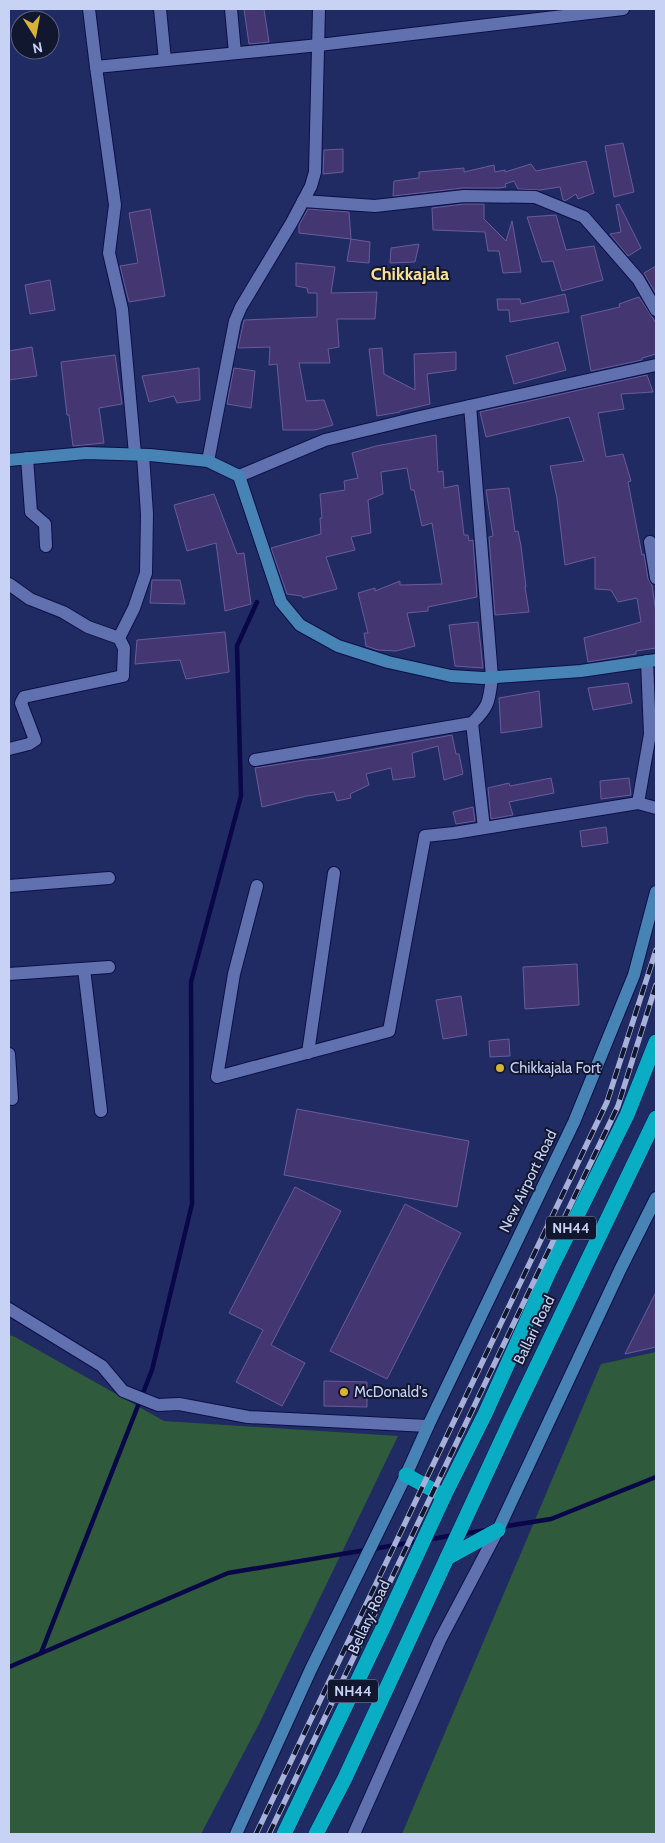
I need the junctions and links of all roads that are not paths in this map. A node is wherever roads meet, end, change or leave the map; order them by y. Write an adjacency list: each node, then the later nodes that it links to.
1 (89, 9): 9 (street)
2 (160, 9): 8 (street)
3 (231, 9): 7 (street)
4 (319, 9): 6 (street)
5 (623, 9): 6 (street)
6 (319, 45): 7 (street); 10 (street)
7 (235, 52): 8 (street)
8 (165, 60): 9 (street)
9 (96, 67): 14 (street)
10 (302, 201): 11 (street); 17 (street)
11 (656, 310)
12 (656, 365): 13 (street)
13 (470, 406): 18 (street); 25 (street)
14 (139, 455): 15 (street); 17 (street); 23 (street)
15 (26, 458): 16 (street); 20 (street)
16 (9, 460)
17 (208, 461): 18 (street)
18 (239, 476): 25 (street)
19 (650, 542): 21 (street)
20 (46, 546)
21 (656, 578)
22 (9, 584): 23 (street)
23 (119, 638): 27 (street)
24 (652, 660): 25 (street); 29 (street)
25 (492, 677): 26 (street)
26 (472, 723): 28 (street); 31 (street)
27 (9, 749)
28 (254, 760)
29 (638, 803): 30 (street); 31 (street)
30 (656, 808)
31 (484, 828): 41 (street)
32 (334, 873): 41 (street)
33 (109, 878): 34 (street)
34 (9, 886)
35 (257, 886): 41 (street)
36 (656, 892): 49 (street, New Airport Road)
37 (109, 967): 38 (street)
38 (84, 969): 39 (street); 44 (street)
39 (9, 974)
40 (656, 1042): 48 (highway, Ballari Road / NH44)
41 (308, 1053)
42 (9, 1054): 43 (street)
43 (12, 1099)
44 (102, 1111)
45 (656, 1118): 53 (highway, Ballari Road / NH44)
46 (656, 1198): 52 (street)
47 (9, 1308): 49 (street)
48 (485, 1414): 51 (highway, Bellary Road / NH44)
49 (428, 1426): 50 (street, New Airport Road)
50 (406, 1475): 51 (highway); 54 (street, New Airport Road)
51 (444, 1496): 55 (highway, Bellary Road / NH44)
52 (500, 1527): 53 (highway); 57 (street)
53 (447, 1558): 56 (highway, NH44)
54 (236, 1834)
55 (284, 1834)
56 (316, 1834)
57 (354, 1834)

